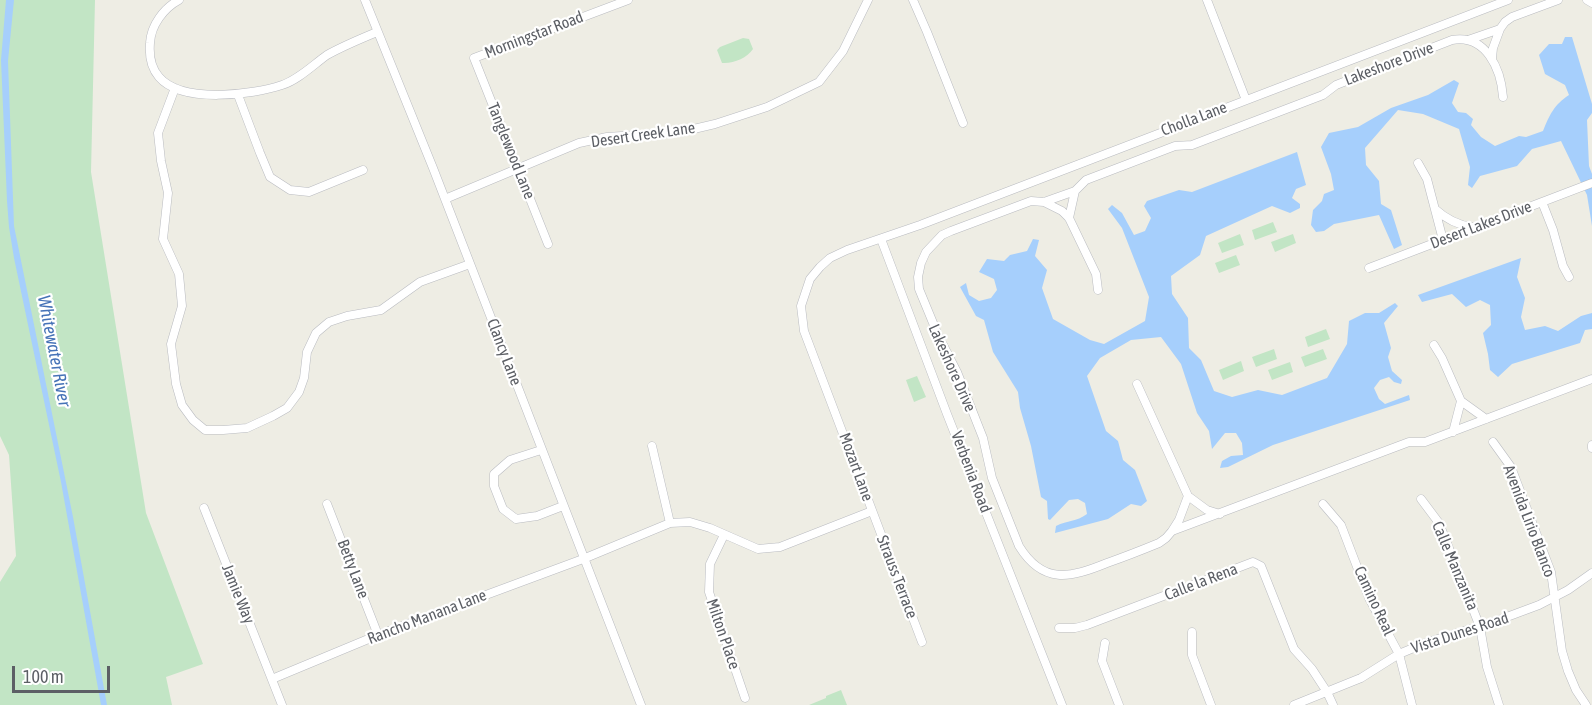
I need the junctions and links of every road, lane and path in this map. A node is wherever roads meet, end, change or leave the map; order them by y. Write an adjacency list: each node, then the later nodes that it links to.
1 (179, 0): 16 (street)
2 (365, 0): 12 (street, Clancy Lane)
3 (628, 0): 14 (street, Morningstar Road)
4 (868, 0): 23 (street, Desert Creek Lane)
5 (913, 0): 20 (street)
6 (1207, 0): 19 (street)
7 (1508, 0): 19 (street, Cholla Lane)
8 (1558, 0): 11 (street, Lakeshore Drive)
9 (1587, 0): 10 (street)
10 (1592, 3)
11 (1500, 29): 13 (street, Lakeshore Drive); 15 (street)
12 (376, 32): 17 (street); 26 (street, Clancy Lane)
13 (1468, 40): 15 (street); 25 (street, Lakeshore Drive)
14 (474, 58): 23 (street, Tanglewood Lane)
15 (1492, 58): 18 (street)
16 (175, 88): 17 (street); 35 (street)
17 (238, 95): 22 (street)
18 (1503, 97)
19 (1246, 100): 32 (street, Cholla Lane)
20 (963, 123)
21 (1418, 163): 29 (street)
22 (363, 170)
23 (519, 170): 26 (street, Desert Creek Lane); 34 (street, Tanglewood Lane)
24 (1592, 183): 28 (street, Desert Lakes Drive)
25 (1075, 191): 27 (street, Lakeshore Drive); 30 (street)
26 (445, 199): 35 (street, Clancy Lane)
27 (1044, 202): 30 (street); 57 (street, Lakeshore Drive)
28 (1542, 202): 31 (street, Desert Lakes Drive); 37 (street)
29 (1434, 208): 31 (street); 33 (street)
30 (1069, 218): 38 (street)
31 (1476, 227): 33 (street, Desert Lakes Drive)
32 (881, 239): 54 (street, Mozart Lane); 74 (street, Verbenia Road)
33 (1443, 240): 36 (street, Desert Lakes Drive)
34 (548, 244)
35 (470, 264): 47 (street, Clancy Lane)
36 (1369, 268)
37 (1569, 278)
38 (1098, 290)
39 (1434, 345): 42 (street)
40 (1592, 379): 43 (street, Lakeshore Drive)
41 (1137, 384): 48 (street)
42 (1461, 401): 43 (street); 44 (street)
43 (1486, 419): 44 (street, Lakeshore Drive)
44 (1453, 432): 55 (street, Lakeshore Drive)
45 (1493, 442): 61 (street, Avenida Lirio Blanco)
46 (652, 446): 56 (street)
47 (541, 450): 52 (street, Clancy Lane); 52 (street)
48 (1188, 496): 55 (street); 57 (street)
49 (1421, 499): 62 (street, Calle Manzanita)
50 (327, 504): 65 (street, Betty Lane)
51 (1323, 504): 68 (street, Camino Real)
52 (563, 506): 59 (street, Clancy Lane)
53 (204, 508): 69 (street, Jamie Way)
54 (872, 511): 58 (street, Mozart Lane); 66 (street, Strauss Terrace)
55 (1220, 514): 57 (street, Lakeshore Drive)
56 (670, 523): 58 (street, Mozart Lane); 59 (street, Mozart Lane)
57 (1172, 531)
58 (724, 535): 71 (street, Milton Place)
59 (583, 559): 65 (street, Rancho Manana Lane); 73 (street, Clancy Lane)
60 (1592, 573): 61 (street, Vista Dunes Road)
61 (1555, 597): 62 (street, Vista Dunes Road); 81 (street, Avenida Lirio Blanco)
62 (1480, 627): 68 (street, Vista Dunes Road); 80 (street, Calle Manzanita)
63 (1059, 628): 70 (street, Calle la Rena)
64 (1191, 632): 76 (street)
65 (378, 635): 69 (street, Rancho Manana Lane)
66 (922, 642)
67 (1105, 643): 75 (street)
68 (1400, 654): 70 (street, Vista Dunes Road); 79 (street, Camino Real)
69 (272, 679): 72 (street, Jamie Way)
70 (1327, 692): 77 (street, Vista Dunes Road); 78 (street, Calle la Rena)
71 (745, 698)
72 (282, 705)
73 (640, 705)
74 (1062, 705)
75 (1119, 705)
76 (1211, 705)
77 (1294, 705)
78 (1333, 705)
79 (1412, 705)
80 (1499, 705)
81 (1586, 705)

